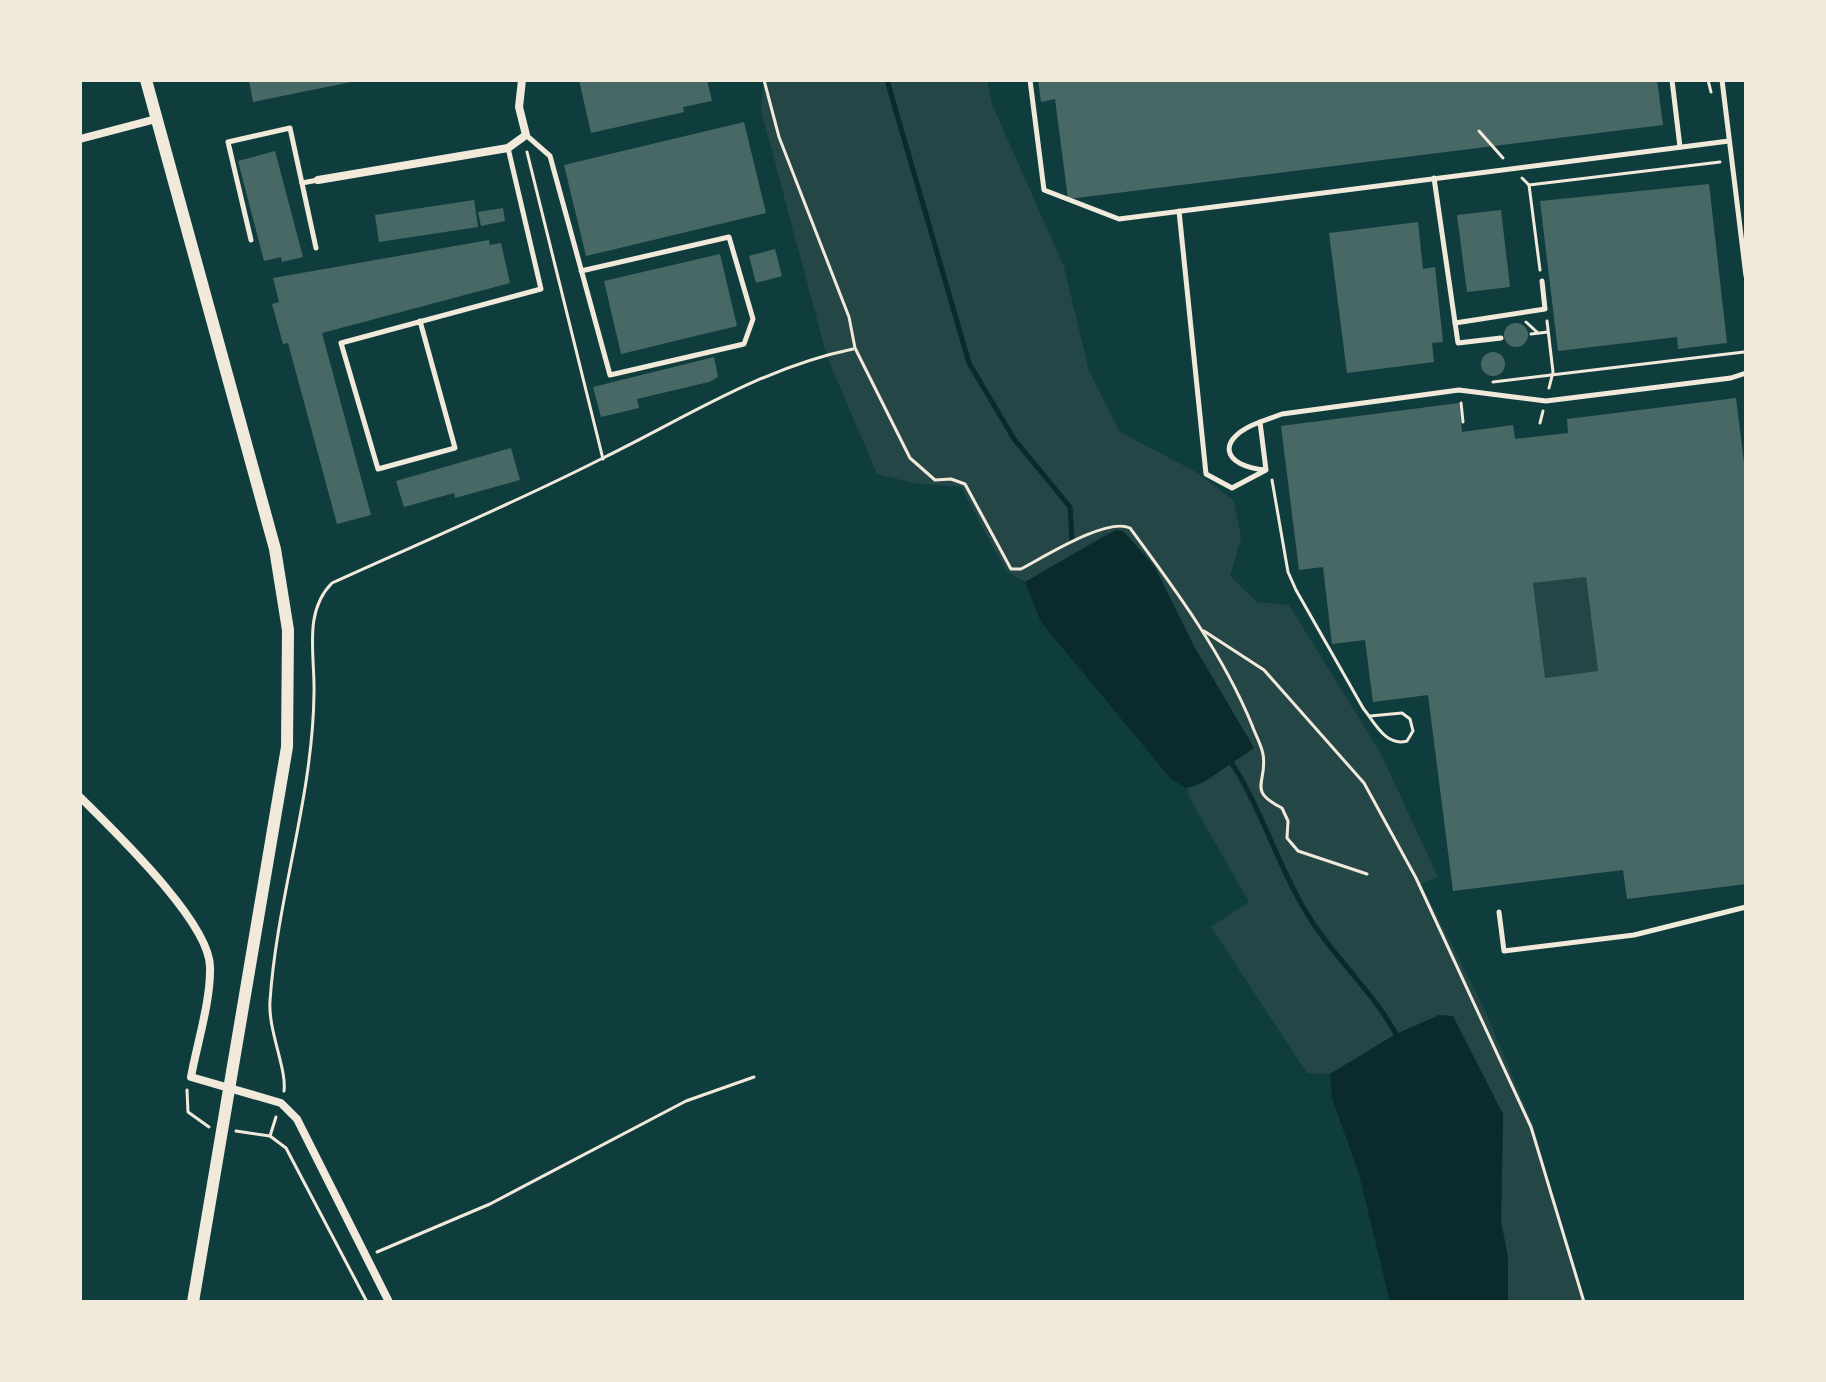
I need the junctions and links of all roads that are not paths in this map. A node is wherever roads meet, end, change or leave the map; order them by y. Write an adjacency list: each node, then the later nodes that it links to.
1 (146, 80): 6 (main road)
2 (522, 80): 7 (street)
3 (1030, 80): 15 (lane)
4 (1672, 80): 10 (lane)
5 (1722, 80): 9 (lane)
6 (156, 119): 8 (street); 30 (main road)
7 (526, 135): 11 (street); 18 (lane)
8 (80, 139)
9 (1729, 141): 10 (lane); 19 (lane)
10 (1680, 147): 12 (lane)
11 (508, 148): 13 (street); 21 (lane)
12 (1434, 178): 15 (lane); 22 (lane)
13 (318, 180): 14 (lane)
14 (302, 183): 16 (lane); 17 (lane)
15 (1179, 211): 26 (lane)
16 (251, 240)
17 (316, 248)
18 (581, 271): 18 (lane)
19 (1746, 276)
20 (1542, 281): 22 (lane)
21 (420, 321): 21 (lane)
22 (1455, 323): 23 (lane)
23 (1501, 338)
24 (1746, 373): 25 (lane)
25 (1260, 422): 26 (lane); 26 (lane)
26 (1266, 470)
27 (80, 797): 30 (street)
28 (1746, 907): 29 (lane)
29 (1499, 912)
30 (228, 1088): 31 (main road); 32 (street)
31 (193, 1302)
32 (389, 1302)

